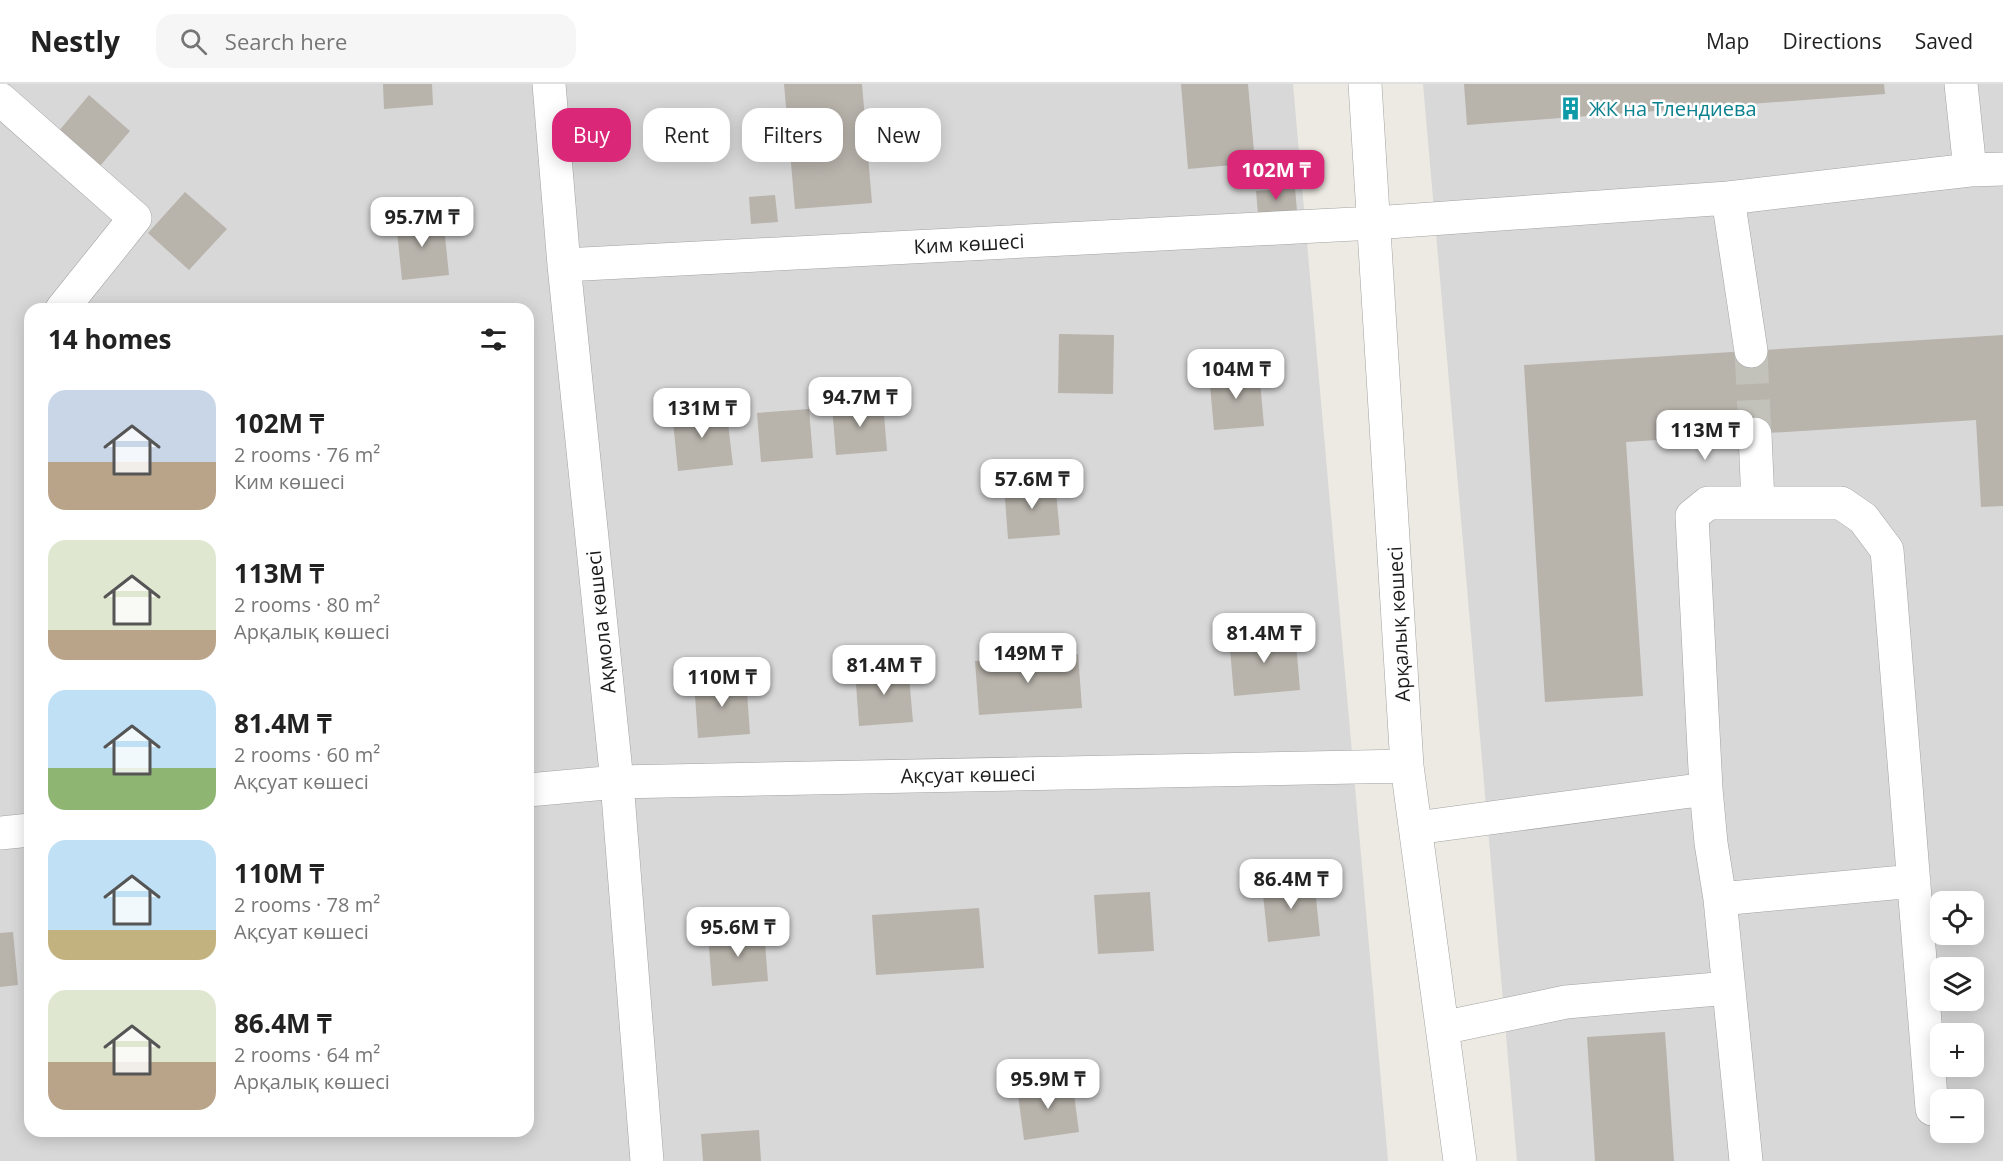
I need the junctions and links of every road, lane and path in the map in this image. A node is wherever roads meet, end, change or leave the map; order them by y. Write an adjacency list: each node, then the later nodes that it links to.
1 (549, 84): 9 (street, Ақмола көшесі)
2 (1365, 84): 8 (street, Арқалық көшесі)
3 (1961, 84): 6 (street)
4 (0, 99): 10 (street)
5 (2003, 169): 6 (street, Ким көшесі)
6 (1970, 170): 7 (street, Ким көшесі)
7 (1728, 198): 8 (street, Ким көшесі); 11 (street)
8 (1374, 223): 9 (street, Ким көшесі); 14 (street, Арқалық көшесі)
9 (564, 266): 15 (street, Ақмола көшесі)
10 (67, 303)
11 (1751, 351)
12 (1755, 434): 13 (street)
13 (1758, 503): 17 (street); 21 (street)
14 (1407, 766): 15 (street, Ақсуат көшесі); 18 (street, Арқалық көшесі)
15 (618, 782): 16 (street, Ақсуат көшесі); 26 (street, Ақмола көшесі)
16 (534, 789)
17 (1706, 789): 18 (street); 22 (street)
18 (1416, 828): 24 (street, Арқалық көшесі)
19 (24, 830): 20 (street)
20 (0, 832)
21 (1914, 881): 22 (street); 25 (street)
22 (1720, 898): 23 (street)
23 (1729, 988): 24 (street); 28 (street)
24 (1442, 1028): 27 (street, Арқалық көшесі)
25 (1930, 1089)
26 (647, 1161)
27 (1460, 1161)
28 (1746, 1161)

